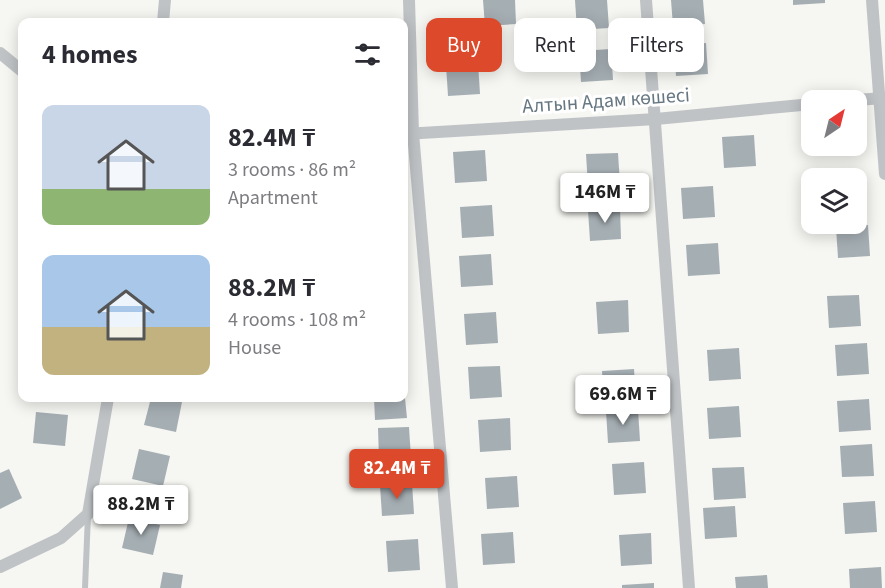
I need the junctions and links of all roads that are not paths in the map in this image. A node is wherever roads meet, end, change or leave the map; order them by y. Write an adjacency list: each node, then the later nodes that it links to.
1 (165, 0): 5 (street)
2 (409, 0): 12 (street)
3 (646, 0): 11 (street)
4 (872, 0): 8 (street)
5 (163, 18)
6 (0, 53): 7 (street)
7 (18, 68)
8 (882, 98): 9 (street); 13 (street)
9 (867, 99)
10 (801, 105): 11 (street, Алтын Адам көшесі)
11 (656, 118): 12 (street, Алтын Адам көшесі); 19 (street)
12 (408, 134): 18 (street)
13 (885, 174)
14 (107, 402): 15 (street)
15 (88, 514): 16 (street); 17 (lane)
16 (0, 567)
17 (85, 588)
18 (452, 588)
19 (689, 588)

